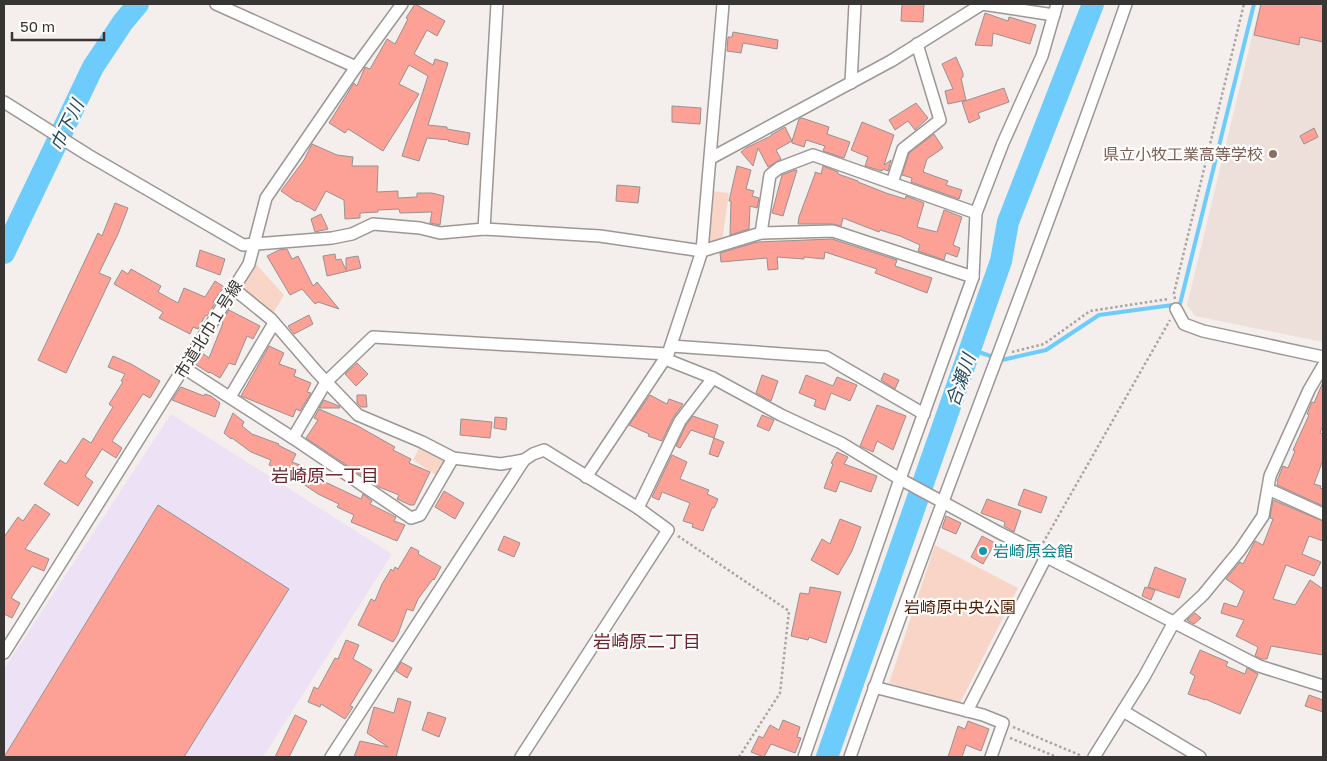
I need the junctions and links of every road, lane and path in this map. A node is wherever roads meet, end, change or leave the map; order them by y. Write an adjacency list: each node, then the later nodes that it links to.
1 (216, 4): 10 (street)
2 (402, 4): 10 (street, 市道北巾１号線)
3 (496, 4): 16 (street)
4 (723, 4): 13 (street)
5 (855, 4): 11 (street)
6 (1126, 4): 25 (street)
7 (1244, 4): 22 (path)
8 (1055, 9): 9 (street); 15 (street)
9 (917, 44): 11 (street); 14 (street)
10 (356, 66): 18 (street, 市道北巾１号線)
11 (851, 83): 13 (street)
12 (4, 102): 18 (street)
13 (712, 158): 19 (street)
14 (892, 183): 15 (street); 17 (street)
15 (976, 213): 20 (street)
16 (484, 229): 18 (street); 19 (street)
17 (761, 233): 19 (street); 20 (street)
18 (253, 244): 21 (street, 市道北巾１号線)
19 (702, 251): 24 (street)
20 (973, 277): 32 (street)
21 (234, 289): 23 (street); 28 (street, 市道北巾１号線)
22 (1176, 304): 25 (path); 26 (street); 43 (path)
23 (274, 323): 30 (street); 31 (street)
24 (668, 353): 29 (street); 30 (street); 32 (street); 36 (street)
25 (998, 355): 39 (street)
26 (1323, 357)
27 (1323, 366): 38 (street)
28 (184, 368): 31 (street); 45 (street, 市道北巾１号線)
29 (713, 378): 37 (street); 40 (street)
30 (326, 382): 33 (street); 34 (street)
31 (230, 397): 33 (street)
32 (924, 414): 37 (street)
33 (293, 438): 34 (street)
34 (453, 458): 35 (street)
35 (524, 460): 36 (street); 51 (street)
36 (586, 477): 40 (street)
37 (903, 480): 39 (street); 54 (street)
38 (1268, 489): 41 (street); 44 (street)
39 (943, 502): 43 (street); 47 (street)
40 (638, 508): 42 (street)
41 (1323, 514)
42 (668, 530): 52 (street); 53 (path)
43 (1042, 555): 44 (street); 48 (street)
44 (1174, 622): 46 (street); 49 (street)
45 (4, 653)
46 (1323, 686)
47 (874, 687): 48 (street); 55 (street)
48 (967, 711): 50 (street)
49 (1123, 711): 59 (street); 60 (street)
50 (1001, 728): 56 (street); 57 (path); 58 (path)
51 (331, 757)
52 (521, 757)
53 (739, 757)
54 (804, 757)
55 (850, 757)
56 (991, 757)
57 (1057, 757)
58 (1086, 757)
59 (1094, 757)
60 (1200, 757)

